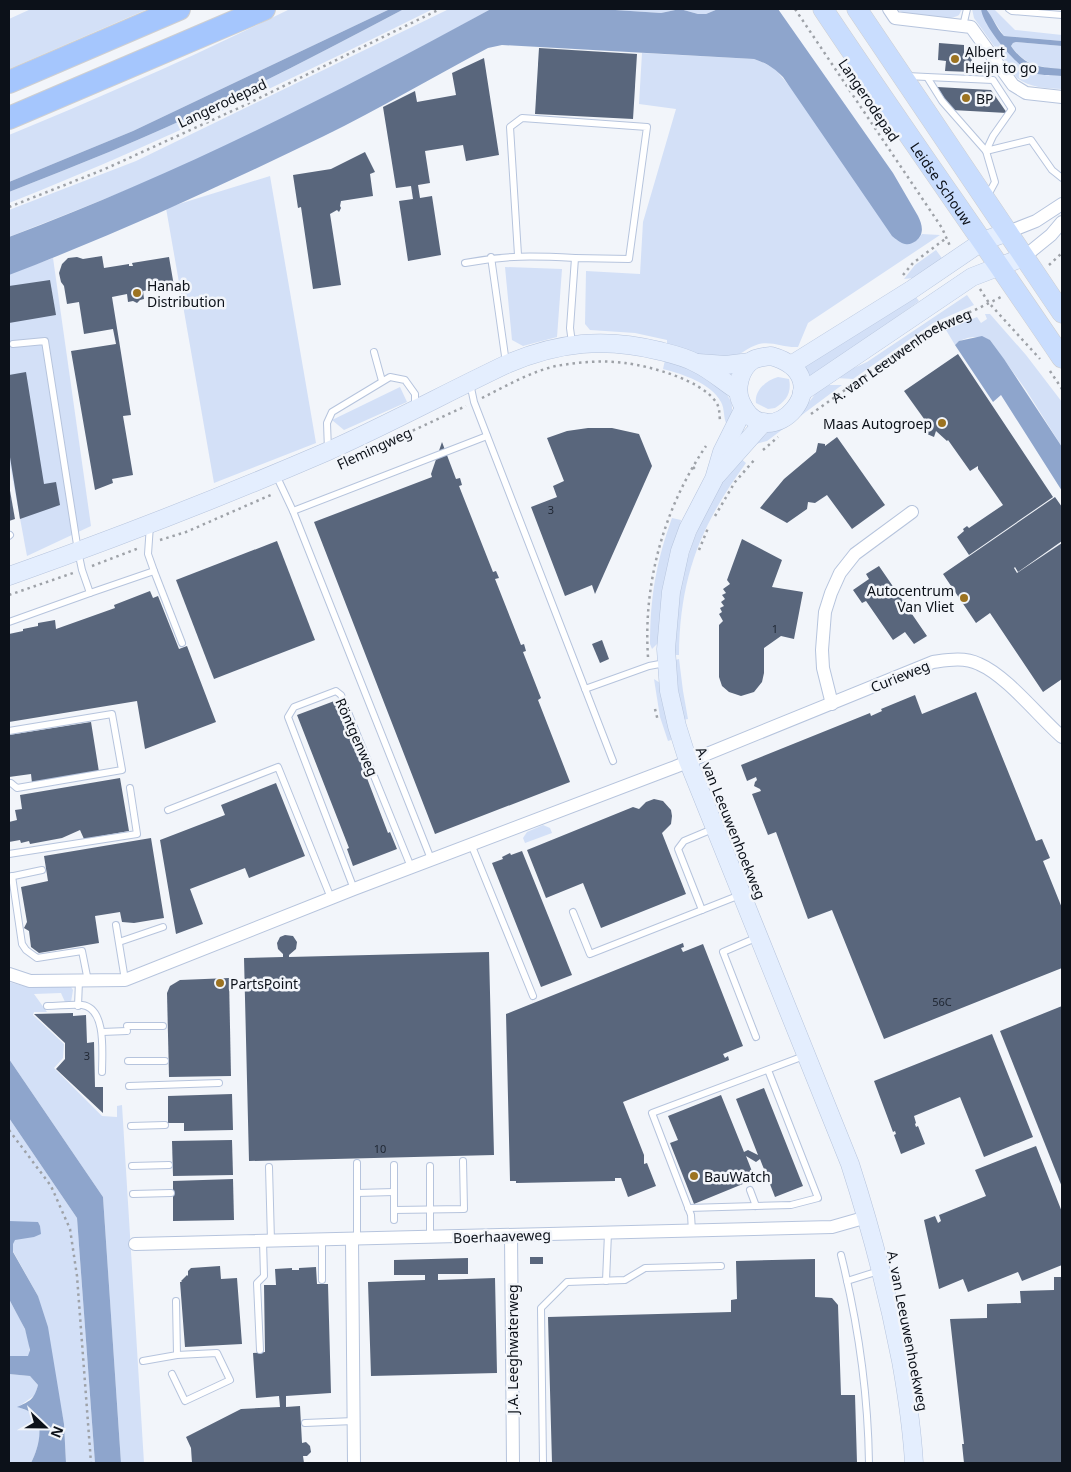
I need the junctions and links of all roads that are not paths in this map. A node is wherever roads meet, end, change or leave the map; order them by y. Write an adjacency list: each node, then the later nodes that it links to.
1 (179, 9): 12 (highway)
2 (264, 9): 14 (highway)
3 (823, 9): 21 (main road, Leidse Schouw)
4 (857, 9): 10 (main road, Leidse Schouw)
5 (889, 9): 9 (street)
6 (966, 9): 9 (lane)
7 (1009, 9): 8 (lane)
8 (1062, 15)
9 (963, 26): 13 (street)
10 (902, 76): 11 (lane); 17 (main road, Leidse Schouw)
11 (927, 78): 15 (lane); 15 (lane)
12 (9, 82)
13 (1062, 97)
14 (9, 118)
15 (986, 151): 16 (lane); 17 (lane)
16 (1062, 178)
17 (986, 198): 20 (main road, Leidse Schouw)
18 (1062, 204): 20 (street)
19 (1062, 222): 23 (street)
20 (1008, 232): 21 (street); 23 (main road, Leidse Schouw)
21 (983, 241): 27 (main road, Leidse Schouw); 36 (street)
22 (518, 256): 24 (lane); 25 (lane); 25 (lane)
23 (1024, 256): 27 (street, A. van Leeuwenhoekweg); 28 (main road, Leidse Schouw)
24 (491, 257): 26 (lane); 35 (lane)
25 (575, 258): 30 (lane)
26 (466, 262)
27 (1000, 266): 34 (main road, Leidse Schouw); 40 (street, A. van Leeuwenhoekweg)
28 (1062, 313)
29 (13, 344): 51 (lane)
30 (572, 344): 33 (street, Flemingweg); 35 (street, Flemingweg)
31 (374, 352): 37 (lane)
32 (750, 362): 33 (street, Flemingweg); 36 (street); 39 (street)
33 (697, 363): 39 (street, Flemingweg)
34 (1051, 363)
35 (507, 364): 38 (street, Flemingweg)
36 (791, 365): 40 (street)
37 (382, 382): 42 (lane); 45 (lane)
38 (470, 382): 42 (street, Flemingweg); 44 (lane)
39 (738, 391): 41 (street)
40 (802, 392): 43 (street)
41 (744, 408): 43 (street); 47 (street, A. van Leeuwenhoekweg)
42 (415, 409): 45 (street, Flemingweg)
43 (764, 422): 47 (street, A. van Leeuwenhoekweg)
44 (487, 436): 48 (lane); 58 (lane)
45 (328, 451): 46 (street, Flemingweg)
46 (276, 473): 48 (lane); 50 (street, Flemingweg)
47 (714, 478): 57 (street, A. van Leeuwenhoekweg)
48 (293, 512): 70 (lane)
49 (912, 512): 59 (street)
50 (150, 524): 51 (street, Flemingweg); 52 (lane)
51 (78, 552): 53 (street, Flemingweg); 54 (lane)
52 (154, 571): 54 (lane); 56 (lane)
53 (9, 576)
54 (90, 593): 55 (lane)
55 (9, 622)
56 (182, 643)
57 (667, 662): 58 (lane); 63 (street, A. van Leeuwenhoekweg)
58 (585, 689): 62 (lane)
59 (832, 704): 61 (street, Curieweg); 63 (street, Curieweg)
60 (9, 731): 64 (lane)
61 (1062, 737)
62 (613, 761)
63 (688, 761): 67 (street, A. van Leeuwenhoekweg); 68 (street)
64 (9, 783)
65 (130, 788): 69 (lane)
66 (168, 810): 76 (lane)
67 (715, 828): 75 (street, A. van Leeuwenhoekweg); 77 (lane)
68 (471, 844): 70 (street); 86 (lane)
69 (9, 854)
70 (431, 859): 71 (street)
71 (411, 867): 74 (street); 74 (lane, Röntgenweg)
72 (42, 870): 73 (lane)
73 (10, 877): 84 (lane)
74 (354, 889): 76 (street)
75 (742, 894): 77 (lane); 81 (street, A. van Leeuwenhoekweg)
76 (331, 898): 85 (street)
77 (702, 910): 78 (lane)
78 (573, 912)
79 (116, 925): 82 (lane)
80 (163, 927): 82 (lane)
81 (759, 937): 91 (lane); 92 (street, A. van Leeuwenhoekweg)
82 (119, 942): 85 (lane)
83 (9, 974): 84 (street)
84 (84, 980): 85 (street); 88 (lane)
85 (125, 980)
86 (534, 996)
87 (47, 1006): 88 (lane)
88 (78, 1006): 90 (lane)
89 (163, 1026): 90 (lane)
90 (102, 1032): 96 (lane)
91 (756, 1037)
92 (806, 1055): 95 (lane); 117 (street, A. van Leeuwenhoekweg)
93 (128, 1061): 94 (lane)
94 (164, 1061)
95 (768, 1070): 113 (lane); 114 (lane)
96 (102, 1072)
97 (219, 1083): 98 (lane)
98 (129, 1086)
99 (165, 1125): 100 (lane)
100 (131, 1126)
101 (463, 1161): 116 (lane)
102 (357, 1163): 111 (lane)
103 (169, 1165): 105 (lane)
104 (394, 1165): 109 (lane)
105 (132, 1166)
106 (430, 1166): 116 (lane)
107 (269, 1167): 125 (lane)
108 (750, 1190): 113 (lane)
109 (394, 1192): 111 (lane); 115 (lane)
110 (171, 1193): 112 (lane)
111 (357, 1193): 124 (lane)
112 (133, 1194)
113 (756, 1206): 114 (lane)
114 (688, 1208): 119 (lane)
115 (394, 1210): 116 (lane); 118 (lane)
116 (430, 1210): 122 (lane)
117 (867, 1217): 119 (street, Boerhaaveweg); 129 (street, A. van Leeuwenhoekweg)
118 (394, 1220)
119 (692, 1231): 120 (street, Boerhaaveweg)
120 (608, 1233): 121 (street, Boerhaaveweg); 131 (lane)
121 (511, 1235): 122 (street, Boerhaaveweg); 141 (street, J.A. Leeghwaterweg)
122 (430, 1238): 124 (street, Boerhaaveweg)
123 (322, 1240): 124 (street, Boerhaaveweg); 125 (street, Boerhaaveweg); 130 (lane)
124 (354, 1240): 138 (street)
125 (267, 1242): 126 (street, Boerhaaveweg); 134 (lane)
126 (135, 1244)
127 (841, 1255): 132 (lane)
128 (721, 1266): 131 (lane)
129 (881, 1270): 132 (lane); 144 (street, A. van Leeuwenhoekweg)
130 (322, 1280)
131 (606, 1281): 142 (lane)
132 (847, 1281): 143 (lane)
133 (176, 1301): 135 (lane)
134 (260, 1350)
135 (177, 1355): 136 (lane); 137 (lane)
136 (143, 1361)
137 (172, 1374)
138 (354, 1421): 139 (lane); 140 (street)
139 (305, 1424)
140 (354, 1463)
141 (513, 1463)
142 (543, 1463)
143 (869, 1463)
144 (914, 1463)

